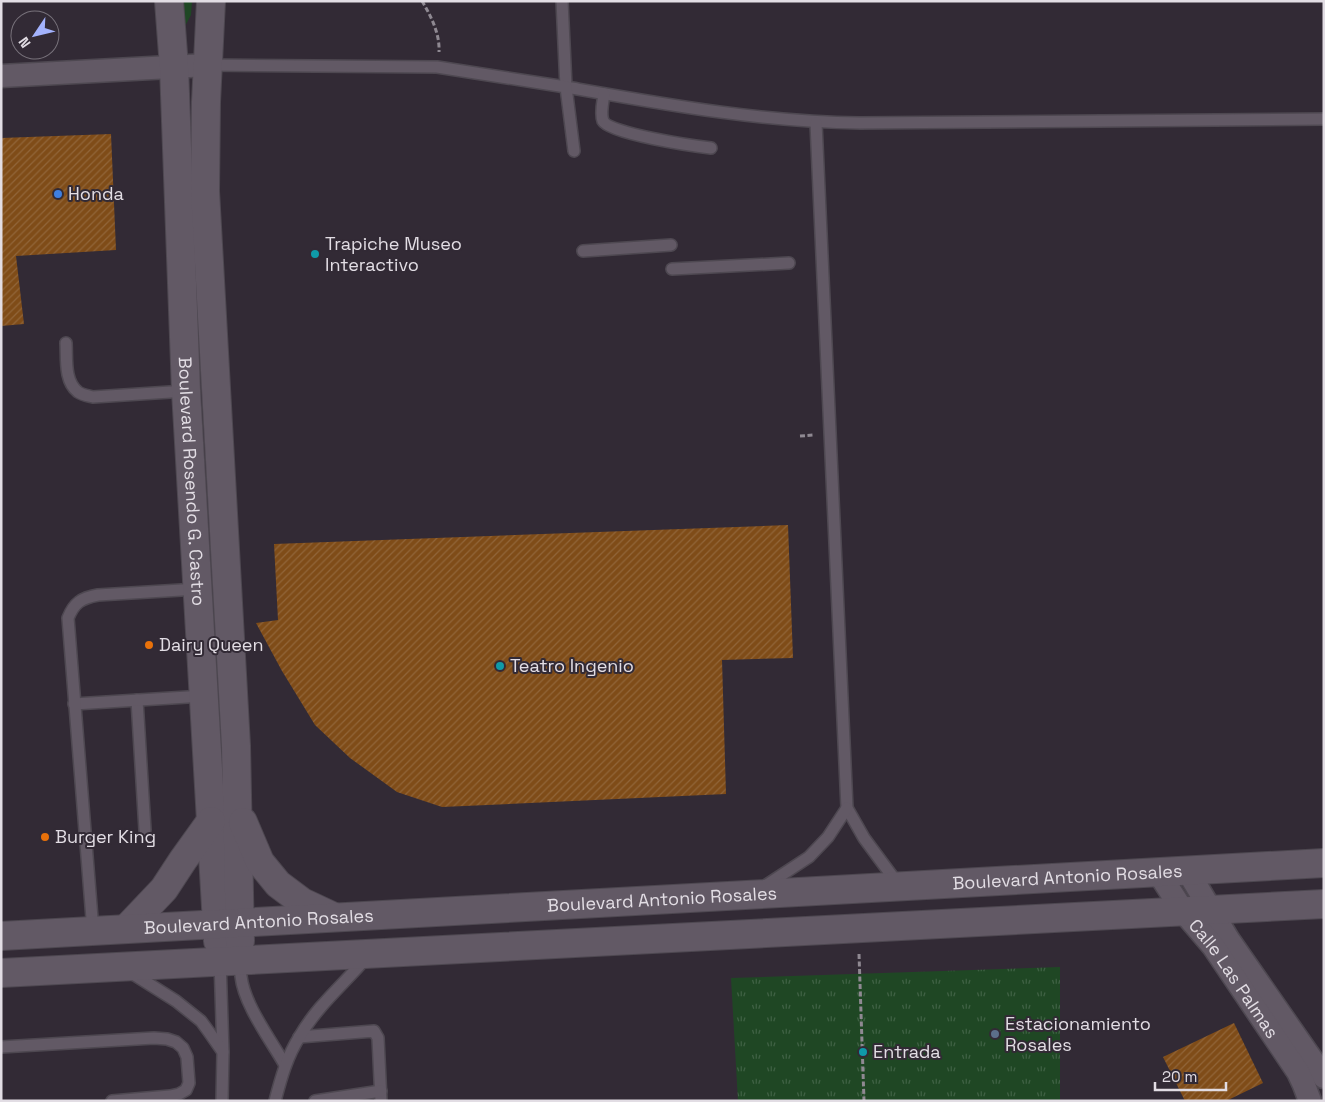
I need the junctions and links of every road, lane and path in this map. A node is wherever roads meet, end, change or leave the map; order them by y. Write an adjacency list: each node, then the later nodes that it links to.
1 (169, 1): 6 (main road, Boulevard Rosendo G. Castro)
2 (211, 1): 5 (main road, Boulevard Rosendo G. Castro)
3 (422, 1): 7 (path)
4 (562, 1): 9 (lane)
5 (208, 65): 6 (street); 7 (lane); 26 (main road, Boulevard Rosendo G. Castro)
6 (174, 67): 8 (street); 20 (main road, Boulevard Rosendo G. Castro)
7 (438, 67): 9 (lane)
8 (1, 76)
9 (566, 87): 10 (lane); 14 (lane)
10 (604, 94): 12 (lane); 13 (lane)
11 (1324, 119): 12 (lane)
12 (816, 123): 25 (lane)
13 (711, 148)
14 (574, 151)
15 (671, 245): 16 (lane)
16 (583, 251)
17 (789, 263): 18 (lane)
18 (672, 269)
19 (66, 343): 20 (lane)
20 (186, 390): 21 (main road, Boulevard Rosendo G. Castro)
21 (198, 589): 22 (main road, Boulevard Rosendo G. Castro); 24 (lane)
22 (204, 696): 23 (lane); 27 (main road, Boulevard Rosendo G. Castro)
23 (137, 700): 24 (lane); 28 (lane)
24 (74, 704): 41 (lane)
25 (847, 808): 32 (lane); 33 (lane)
26 (238, 810): 37 (main road); 38 (main road, Boulevard Rosendo G. Castro)
27 (211, 821): 38 (main road, Boulevard Rosendo G. Castro); 39 (main road)
28 (145, 830)
29 (1324, 863): 30 (main road, Boulevard Antonio Rosales)
30 (1187, 870): 31 (main road, Boulevard Antonio Rosales); 35 (street, Calle Las Palmas)
31 (1158, 872): 32 (main road, Boulevard Antonio Rosales); 36 (street, Calle Las Palmas)
32 (900, 886): 33 (main road, Boulevard Antonio Rosales)
33 (752, 894): 37 (main road, Boulevard Antonio Rosales)
34 (1324, 904): 35 (main road)
35 (1211, 910): 36 (main road); 51 (street, Calle Las Palmas)
36 (1183, 911): 40 (main road); 58 (street, Calle Las Palmas)
37 (335, 917): 38 (main road, Boulevard Antonio Rosales)
38 (228, 923): 39 (main road, Boulevard Antonio Rosales); 44 (main road, Boulevard Rosendo G. Castro)
39 (127, 928): 41 (main road, Boulevard Antonio Rosales)
40 (858, 928): 43 (main road); 57 (path)
41 (93, 931): 42 (main road, Boulevard Antonio Rosales)
42 (1, 936)
43 (370, 953): 44 (main road); 47 (lane)
44 (230, 960): 45 (main road); 49 (lane); 50 (lane)
45 (120, 966): 46 (main road); 49 (lane)
46 (1, 973)
47 (299, 1037): 50 (lane); 52 (lane)
48 (1, 1047): 53 (lane)
49 (223, 1052): 54 (lane)
50 (286, 1065): 55 (lane)
51 (1324, 1077)
52 (381, 1096): 56 (lane)
53 (112, 1101)
54 (222, 1101)
55 (275, 1101)
56 (315, 1101)
57 (864, 1101)
58 (1310, 1101)

